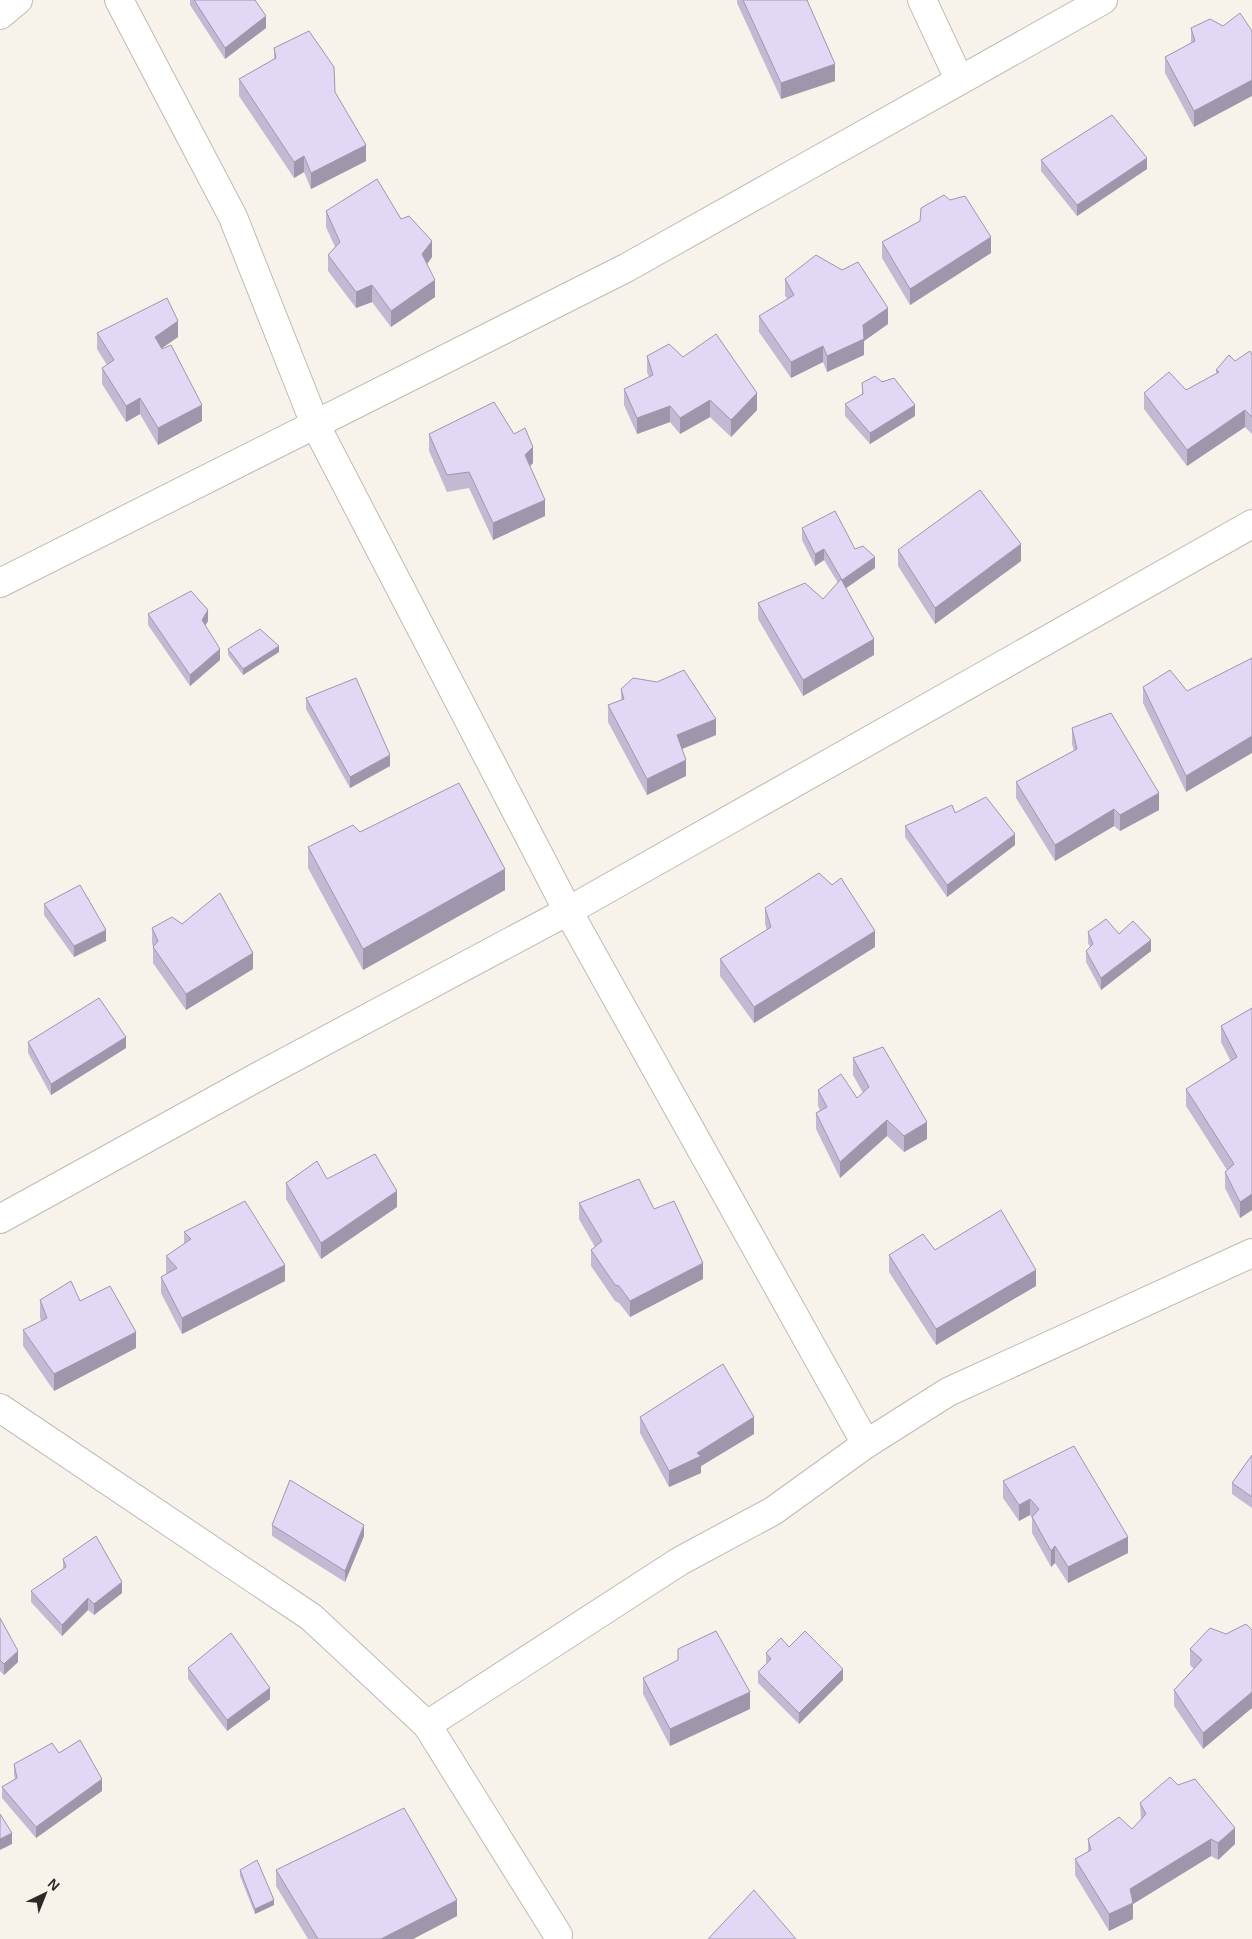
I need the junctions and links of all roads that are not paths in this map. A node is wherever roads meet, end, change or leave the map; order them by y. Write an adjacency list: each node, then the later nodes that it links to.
1 (18, 0): 5 (street)
2 (119, 0): 7 (street)
3 (922, 0): 6 (street)
4 (1103, 0): 6 (street)
5 (0, 16)
6 (960, 79): 7 (street)
7 (315, 424): 9 (street); 10 (street)
8 (1252, 524): 10 (street)
9 (0, 583)
10 (568, 911): 11 (street); 14 (street)
11 (0, 1219)
12 (1252, 1253): 14 (street)
13 (0, 1408): 15 (street)
14 (866, 1444): 15 (street)
15 (427, 1725): 16 (street)
16 (558, 1935)

